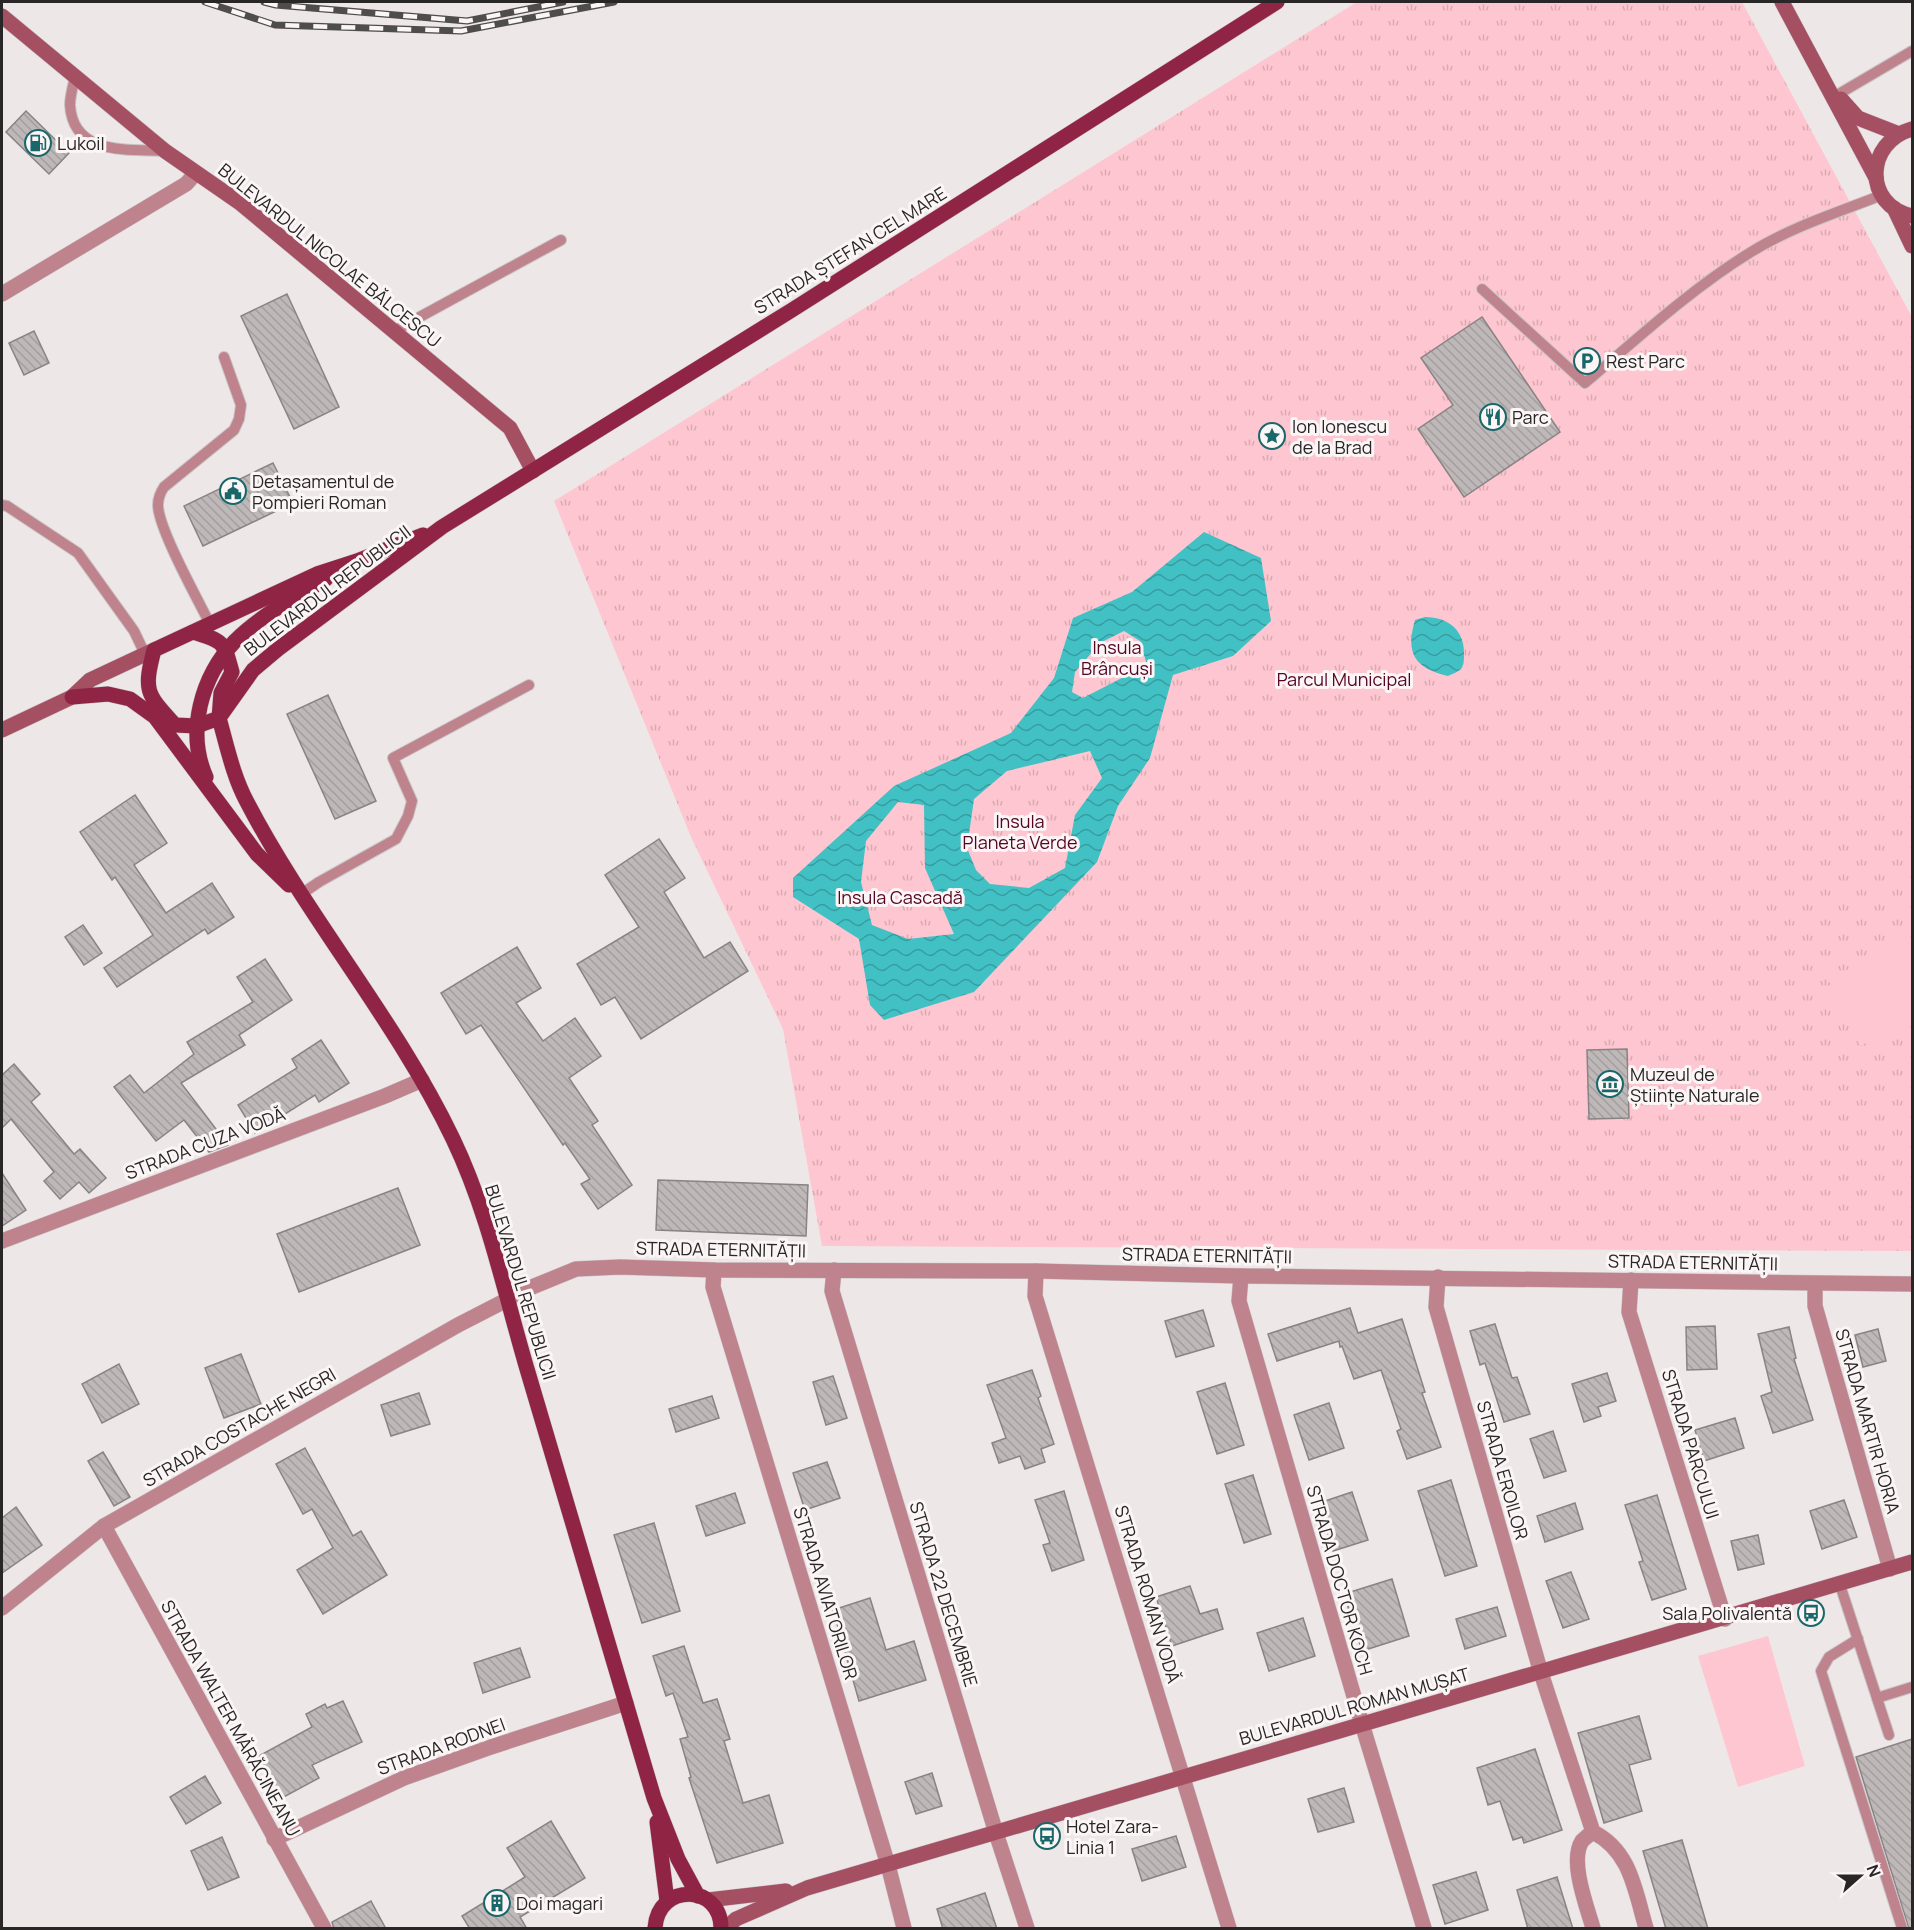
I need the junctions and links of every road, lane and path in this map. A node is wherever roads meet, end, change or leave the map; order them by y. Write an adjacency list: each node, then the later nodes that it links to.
1 (1277, 2): 20 (main road, STRADA ȘTEFAN CEL MARE)
2 (1782, 2): 6 (street)
3 (2, 16): 5 (street, BULEVARDUL NICOLAE BĂLCESCU)
4 (1912, 51): 6 (lane)
5 (75, 77): 8 (street, BULEVARDUL NICOLAE BĂLCESCU); 8 (lane)
6 (1833, 91): 7 (street); 10 (street)
7 (1906, 131): 10 (street)
8 (165, 151): 9 (street, BULEVARDUL NICOLAE BĂLCESCU)
9 (196, 173): 17 (street); 18 (street, BULEVARDUL NICOLAE BĂLCESCU)
10 (1876, 178): 11 (street)
11 (1882, 195): 12 (street); 16 (lane)
12 (1894, 208): 13 (street); 15 (street)
13 (1912, 216)
14 (561, 240): 18 (lane)
15 (1912, 246)
16 (1482, 289)
17 (2, 294)
18 (394, 331): 20 (street, BULEVARDUL NICOLAE BĂLCESCU)
19 (224, 357): 24 (lane)
20 (533, 471): 22 (main road, STRADA ȘTEFAN CEL MARE)
21 (2, 505): 26 (lane)
22 (442, 527): 23 (main road); 32 (main road, BULEVARDUL REPUBLICII)
23 (357, 561): 24 (main road, BULEVARDUL REPUBLICII); 27 (main road, BULEVARDUL REPUBLICII)
24 (210, 624): 25 (main road, BULEVARDUL REPUBLICII)
25 (193, 632): 26 (main road, BULEVARDUL REPUBLICII); 27 (main road)
26 (150, 652): 29 (street); 30 (main road)
27 (226, 652): 32 (main road); 33 (main road, BULEVARDUL REPUBLICII)
28 (529, 685): 36 (lane)
29 (72, 697): 31 (main road); 34 (street)
30 (150, 698): 31 (main road); 33 (main road)
31 (155, 717): 35 (main road)
32 (219, 718): 33 (main road); 36 (main road, BULEVARDUL REPUBLICII)
33 (197, 726): 35 (main road, BULEVARDUL REPUBLICII)
34 (2, 730)
35 (215, 799): 36 (main road)
36 (300, 895): 37 (main road, BULEVARDUL REPUBLICII)
37 (422, 1080): 38 (street, STRADA CUZA VODĂ); 47 (main road, BULEVARDUL REPUBLICII)
38 (2, 1241)
39 (834, 1269): 40 (street, STRADA ETERNITĂȚII); 41 (street, STRADA ETERNITĂȚII); 64 (street, STRADA 22 DECEMBRIE)
40 (714, 1270): 47 (street, STRADA ETERNITĂȚII); 66 (street, STRADA AVIATORILOR)
41 (1036, 1271): 42 (street, STRADA ETERNITĂȚII); 61 (street, STRADA ROMAN VODĂ)
42 (1241, 1276): 43 (street, STRADA ETERNITĂȚII); 59 (street, STRADA DOCTOR KOCH)
43 (1438, 1277): 44 (street, STRADA ETERNITĂȚII); 55 (street, STRADA EROILOR)
44 (1631, 1280): 45 (street, STRADA ETERNITĂȚII); 53 (street, STRADA PARCULUI)
45 (1815, 1284): 46 (street, STRADA ETERNITĂȚII); 50 (street, STRADA MARTIR HORIA)
46 (1912, 1284)
47 (508, 1298): 48 (street, STRADA COSTACHE NEGRI); 58 (main road, BULEVARDUL REPUBLICII)
48 (104, 1526): 52 (street, STRADA COSTACHE NEGRI); 65 (street, STRADA WALTER MĂRĂCINEANU)
49 (1912, 1562): 50 (street, BULEVARDUL ROMAN MUȘAT)
50 (1890, 1569): 51 (street, BULEVARDUL ROMAN MUȘAT)
51 (1840, 1585): 53 (street, BULEVARDUL ROMAN MUȘAT); 54 (lane)
52 (2, 1608)
53 (1725, 1619): 55 (street, BULEVARDUL ROMAN MUȘAT)
54 (1858, 1640): 57 (lane); 80 (lane)
55 (1541, 1672): 59 (street, BULEVARDUL ROMAN MUȘAT); 63 (street, STRADA EROILOR)
56 (1912, 1687): 57 (lane)
57 (1877, 1698): 60 (lane)
58 (626, 1703): 62 (main road, BULEVARDUL REPUBLICII); 65 (street, STRADA RODNEI)
59 (1362, 1724): 61 (street, BULEVARDUL ROMAN MUȘAT); 77 (street, STRADA DOCTOR KOCH)
60 (1889, 1735)
61 (1184, 1776): 64 (street, BULEVARDUL ROMAN MUȘAT); 76 (street, STRADA ROMAN VODĂ)
62 (654, 1798): 68 (main road, BULEVARDUL REPUBLICII); 69 (main road, BULEVARDUL REPUBLICII)
63 (1593, 1832): 78 (street); 79 (street)
64 (996, 1833): 66 (street, BULEVARDUL ROMAN MUȘAT); 75 (street, STRADA 22 DECEMBRIE)
65 (274, 1839): 71 (street, STRADA WALTER MĂRĂCINEANU)
66 (888, 1865): 67 (street, BULEVARDUL ROMAN MUȘAT); 74 (street, STRADA AVIATORILOR)
67 (807, 1888): 68 (street, BULEVARDUL ROMAN MUȘAT); 73 (street, BULEVARDUL ROMAN MUȘAT)
68 (703, 1898): 69 (main road); 72 (main road, BULEVARDUL REPUBLICII)
69 (667, 1901): 70 (main road)
70 (655, 1928)
71 (324, 1929)
72 (721, 1929)
73 (726, 1929)
74 (904, 1929)
75 (1027, 1929)
76 (1229, 1929)
77 (1424, 1929)
78 (1593, 1929)
79 (1646, 1929)
80 (1902, 1929)

